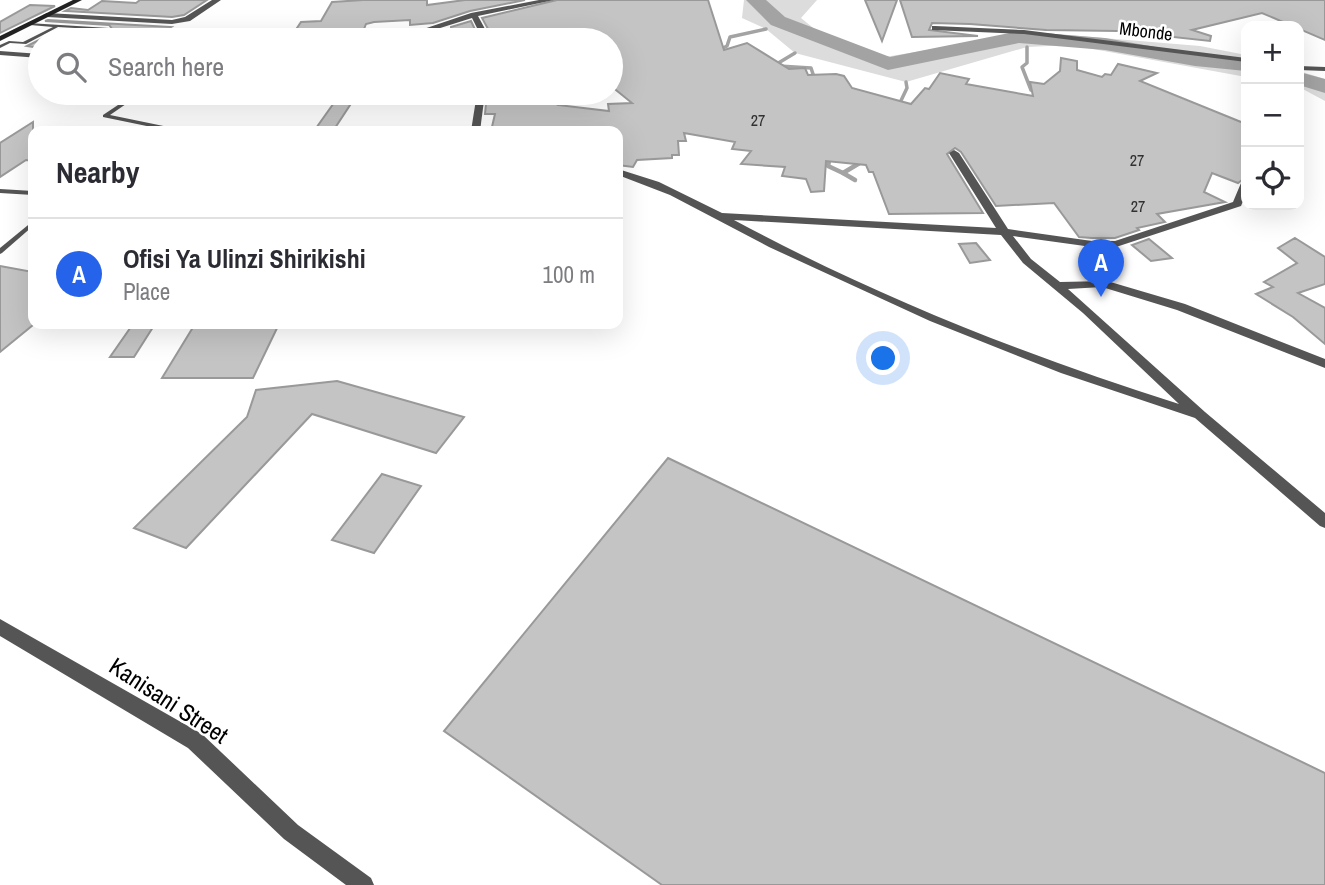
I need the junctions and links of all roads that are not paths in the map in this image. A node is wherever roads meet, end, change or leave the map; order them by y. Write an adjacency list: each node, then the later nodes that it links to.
1 (65, 0): 4 (street)
2 (217, 0): 5 (street)
3 (550, 0): 6 (street)
4 (76, 1): 5 (main road)
5 (47, 15): 7 (main road)
6 (474, 15): 11 (street); 12 (street)
7 (30, 24): 8 (lane); 14 (main road)
8 (59, 26): 9 (lane); 10 (lane)
9 (55, 28)
10 (92, 28)
11 (429, 28)
12 (481, 28)
13 (935, 28): 19 (street, Mbonde)
14 (0, 39)
15 (28, 41): 16 (lane)
16 (0, 47)
17 (0, 53): 18 (street)
18 (28, 55)
19 (1241, 59)
20 (1304, 68): 21 (street)
21 (1325, 69)
22 (121, 105): 24 (lane)
23 (479, 105): 25 (street)
24 (154, 126)
25 (476, 126)
26 (954, 153): 33 (street)
27 (623, 173): 31 (street)
28 (0, 191): 29 (lane)
29 (28, 192)
30 (1241, 195): 33 (street)
31 (719, 216): 33 (street); 37 (street)
32 (28, 227): 34 (lane)
33 (1004, 232): 35 (street)
34 (0, 251)
35 (1058, 286): 36 (street); 37 (street)
36 (1325, 364)
37 (1200, 415): 38 (street)
38 (1325, 522)
39 (0, 627): 40 (street, Kanisani Street)
40 (364, 885)

